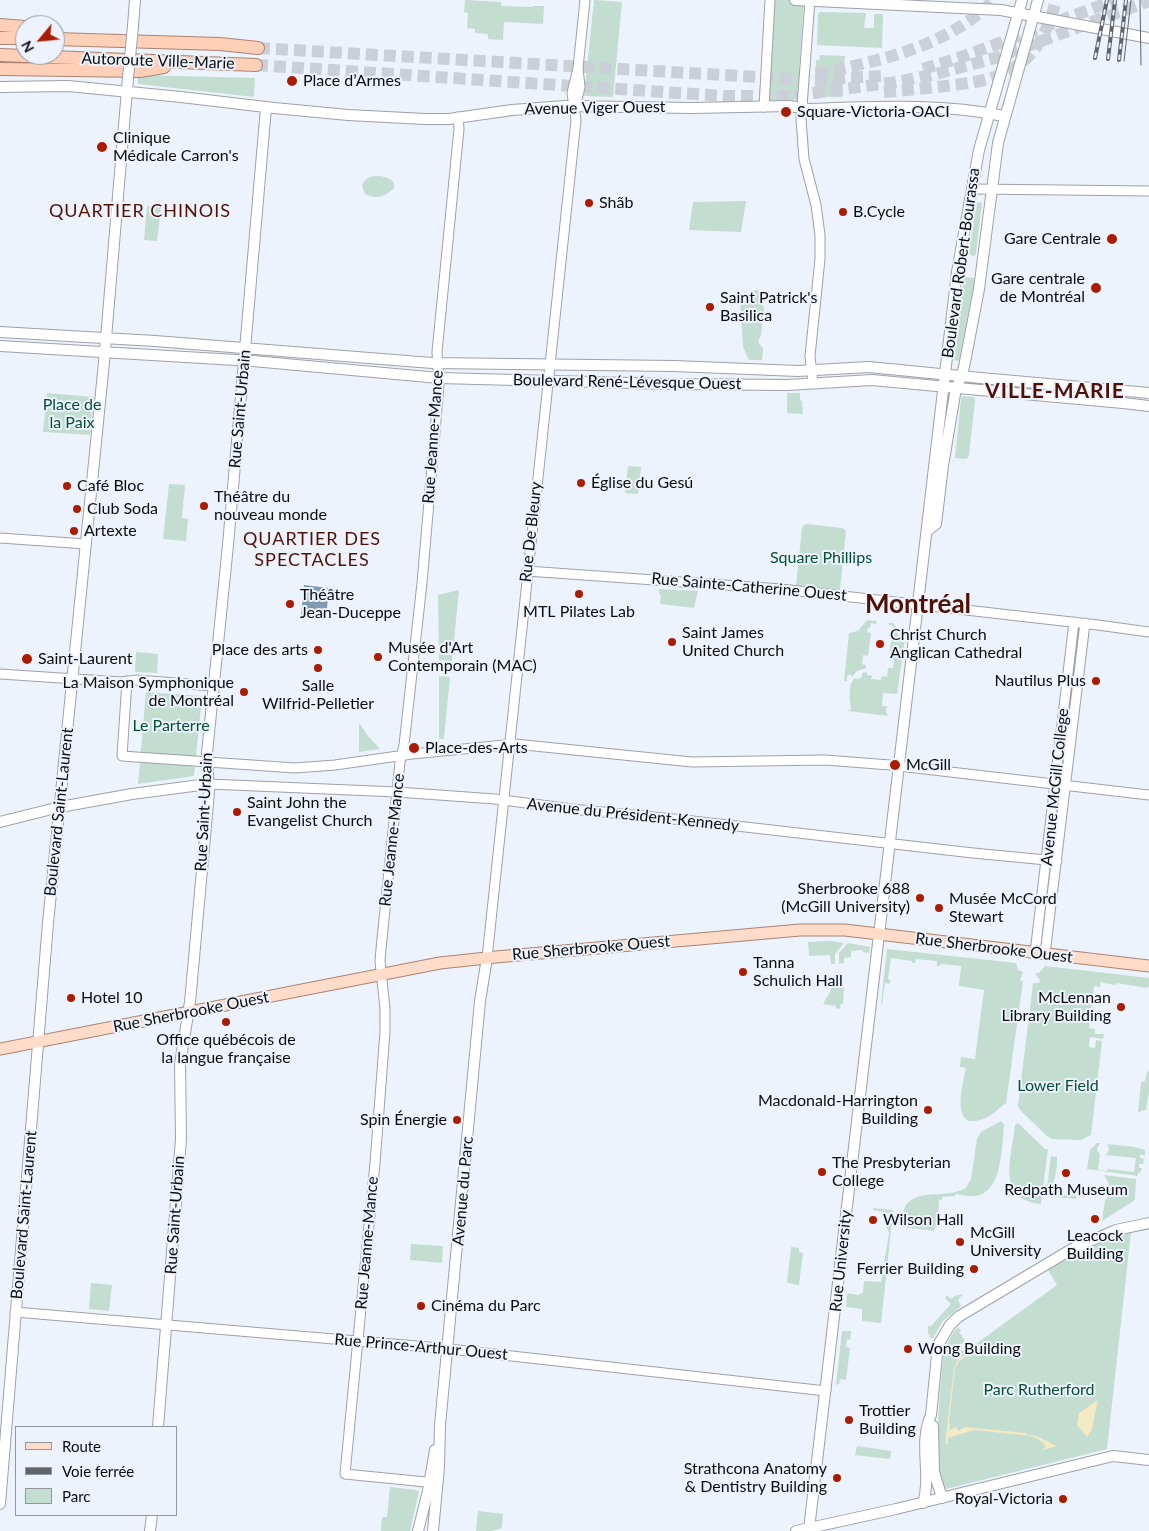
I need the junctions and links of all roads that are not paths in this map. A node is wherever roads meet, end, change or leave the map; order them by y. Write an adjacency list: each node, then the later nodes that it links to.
1 (135, 0): 26 (main road, Boulevard Saint-Laurent, bridge)
2 (585, 0): 30 (street, Rue De Bleury)
3 (770, 0): 27 (street)
4 (795, 0): 5 (main road)
5 (810, 0): 8 (main road); 29 (street)
6 (1022, 0): 8 (main road, Boulevard Robert-Bourassa)
7 (1038, 0): 9 (main road, Boulevard Robert-Bourassa)
8 (1019, 13): 9 (main road); 31 (main road, Boulevard Robert-Bourassa)
9 (1034, 16): 15 (main road); 32 (main road, Boulevard Robert-Bourassa)
10 (0, 25): 11 (highway)
11 (15, 26)
12 (65, 32): 17 (highway)
13 (0, 38): 14 (highway)
14 (15, 38)
15 (1149, 38)
16 (65, 39): 17 (highway, Autoroute Ville-Marie)
17 (154, 42): 18 (highway, Autoroute Ville-Marie)
18 (258, 48)
19 (0, 55): 20 (highway, Autoroute Ville-Marie)
20 (193, 62): 21 (highway, Autoroute Ville-Marie); 23 (highway)
21 (256, 64)
22 (0, 69): 23 (highway)
23 (36, 69): 24 (highway)
24 (0, 76)
25 (0, 87): 26 (main road, Avenue Viger Ouest)
26 (127, 91): 28 (main road, Avenue Viger Ouest); 38 (main road, Boulevard Saint-Laurent)
27 (764, 107): 29 (main road, Avenue Viger Ouest); 30 (main road, Avenue Viger Ouest)
28 (266, 108): 33 (main road, Avenue Viger Ouest); 40 (main road, Rue Saint-Urbain)
29 (802, 108): 31 (main road, Avenue Viger Ouest); 45 (street)
30 (576, 110): 33 (main road, Avenue Viger Ouest); 44 (street, Rue De Bleury)
31 (989, 113): 32 (main road, Avenue Viger Ouest); 35 (main road, Boulevard Robert-Bourassa)
32 (1004, 116): 34 (main road, Boulevard Robert-Bourassa)
33 (458, 117): 43 (street, Rue Jeanne-Mance)
34 (992, 188): 35 (street); 36 (street); 47 (main road, Boulevard Robert-Bourassa)
35 (972, 189): 46 (main road, Boulevard Robert-Bourassa)
36 (1149, 191)
37 (0, 332): 38 (main road, Boulevard René-Lévesque Ouest)
38 (106, 339): 40 (main road, Boulevard René-Lévesque Ouest); 41 (main road, Boulevard Saint-Laurent)
39 (0, 346): 41 (main road, Boulevard René-Lévesque Ouest)
40 (245, 348): 42 (main road, Rue Saint-Urbain); 43 (main road, Boulevard René-Lévesque Ouest)
41 (105, 353): 42 (main road, Boulevard René-Lévesque Ouest); 57 (main road, Boulevard Saint-Laurent)
42 (244, 361): 48 (main road, Boulevard René-Lévesque Ouest); 66 (main road, Rue Saint-Urbain)
43 (438, 363): 44 (main road, Boulevard René-Lévesque Ouest); 48 (street, Rue Jeanne-Mance)
44 (549, 364): 45 (main road, Boulevard René-Lévesque Ouest); 49 (street, Rue De Bleury)
45 (811, 370): 46 (main road, Boulevard René-Lévesque Ouest); 50 (street)
46 (945, 375): 47 (main road, Boulevard René-Lévesque Ouest); 51 (main road, Boulevard Robert-Bourassa)
47 (962, 376): 52 (main road, Boulevard Robert-Bourassa); 53 (main road, Boulevard René-Lévesque Ouest, bridge)
48 (439, 378): 49 (main road, Boulevard René-Lévesque Ouest); 68 (street, Rue Jeanne-Mance)
49 (547, 380): 50 (main road, Boulevard René-Lévesque Ouest); 58 (street, Rue De Bleury)
50 (813, 383): 51 (main road, Boulevard René-Lévesque Ouest)
51 (944, 386): 52 (main road, Boulevard René-Lévesque Ouest); 55 (main road, Boulevard Robert-Bourassa)
52 (958, 388): 54 (main road, Boulevard René-Lévesque Ouest, bridge); 55 (main road, Boulevard Robert-Bourassa)
53 (1149, 394)
54 (1149, 406)
55 (927, 531): 59 (main road, Boulevard Robert-Bourassa)
56 (0, 538): 57 (street)
57 (86, 544): 64 (main road, Boulevard Saint-Laurent)
58 (527, 571): 59 (street, Rue Sainte-Catherine Ouest); 67 (street, Rue De Bleury)
59 (918, 604): 60 (street, Rue Sainte-Catherine Ouest); 70 (main road, Boulevard Robert-Bourassa)
60 (1074, 622): 61 (street, Rue Sainte-Catherine Ouest); 72 (street, Avenue McGill College)
61 (1085, 623): 62 (street, Rue Sainte-Catherine Ouest); 73 (street, Avenue McGill College)
62 (1149, 632)
63 (0, 674): 64 (street)
64 (73, 679): 65 (street); 77 (main road, Boulevard Saint-Laurent)
65 (127, 681): 66 (street); 69 (street)
66 (213, 686): 69 (main road, Rue Saint-Urbain)
67 (510, 744): 68 (street); 70 (street); 76 (street, Rue De Bleury)
68 (402, 755): 69 (street); 74 (street, Rue Jeanne-Mance)
69 (207, 762): 71 (main road, Rue Saint-Urbain)
70 (900, 766): 72 (street); 79 (main road, Boulevard Robert-Bourassa)
71 (208, 784): 74 (street, Avenue du Président-Kennedy); 77 (main road); 87 (main road, Rue Saint-Urbain)
72 (1054, 784): 73 (street); 80 (street, Avenue McGill College)
73 (1066, 785): 75 (street); 81 (street, Avenue McGill College)
74 (397, 792): 76 (street, Avenue du Président-Kennedy); 86 (street, Rue Jeanne-Mance)
75 (1149, 795)
76 (504, 801): 79 (street, Avenue du Président-Kennedy); 84 (street, Rue De Bleury)
77 (60, 807): 78 (main road); 88 (main road, Boulevard Saint-Laurent)
78 (0, 822)
79 (889, 843): 80 (street, Avenue du Président-Kennedy); 82 (main road, Boulevard Robert-Bourassa)
80 (1046, 860): 81 (street, Avenue du Président-Kennedy); 83 (street, Avenue McGill College)
81 (1057, 861): 83 (street, Avenue McGill College)
82 (879, 934): 83 (main road, Rue Sherbrooke Ouest); 84 (main road, Rue Sherbrooke Ouest); 95 (main road, Rue University)
83 (1040, 953): 85 (main road, Rue Sherbrooke Ouest)
84 (487, 958): 86 (main road, Rue Sherbrooke Ouest); 94 (main road, Avenue du Parc)
85 (1149, 966)
86 (382, 974): 87 (main road, Rue Sherbrooke Ouest); 93 (street, Rue Jeanne-Mance)
87 (188, 1012): 88 (main road, Rue Sherbrooke Ouest); 92 (main road, Rue Saint-Urbain)
88 (38, 1042): 89 (main road, Rue Sherbrooke Ouest); 91 (main road, Boulevard Saint-Laurent)
89 (0, 1049)
90 (1149, 1223): 96 (main road)
91 (15, 1312): 92 (street, Rue Prince-Arthur Ouest); 102 (main road, Boulevard Saint-Laurent)
92 (166, 1324): 93 (street, Rue Prince-Arthur Ouest); 97 (main road, Rue Saint-Urbain)
93 (358, 1342): 94 (street, Rue Prince-Arthur Ouest); 99 (street, Rue Jeanne-Mance)
94 (448, 1349): 95 (street, Rue Prince-Arthur Ouest); 99 (main road, Avenue du Parc)
95 (826, 1391): 104 (main road, Rue University)
96 (931, 1415): 100 (main road); 101 (main road)
97 (158, 1426)
98 (1149, 1460): 100 (main road)
99 (434, 1482): 106 (main road, Avenue du Parc); 107 (main road, Avenue du Parc)
100 (942, 1498): 101 (main road)
101 (923, 1503): 104 (main road)
102 (0, 1504)
103 (152, 1516): 105 (main road)
104 (809, 1529): 108 (main road)
105 (150, 1531)
106 (418, 1531)
107 (434, 1531)
108 (796, 1531)

